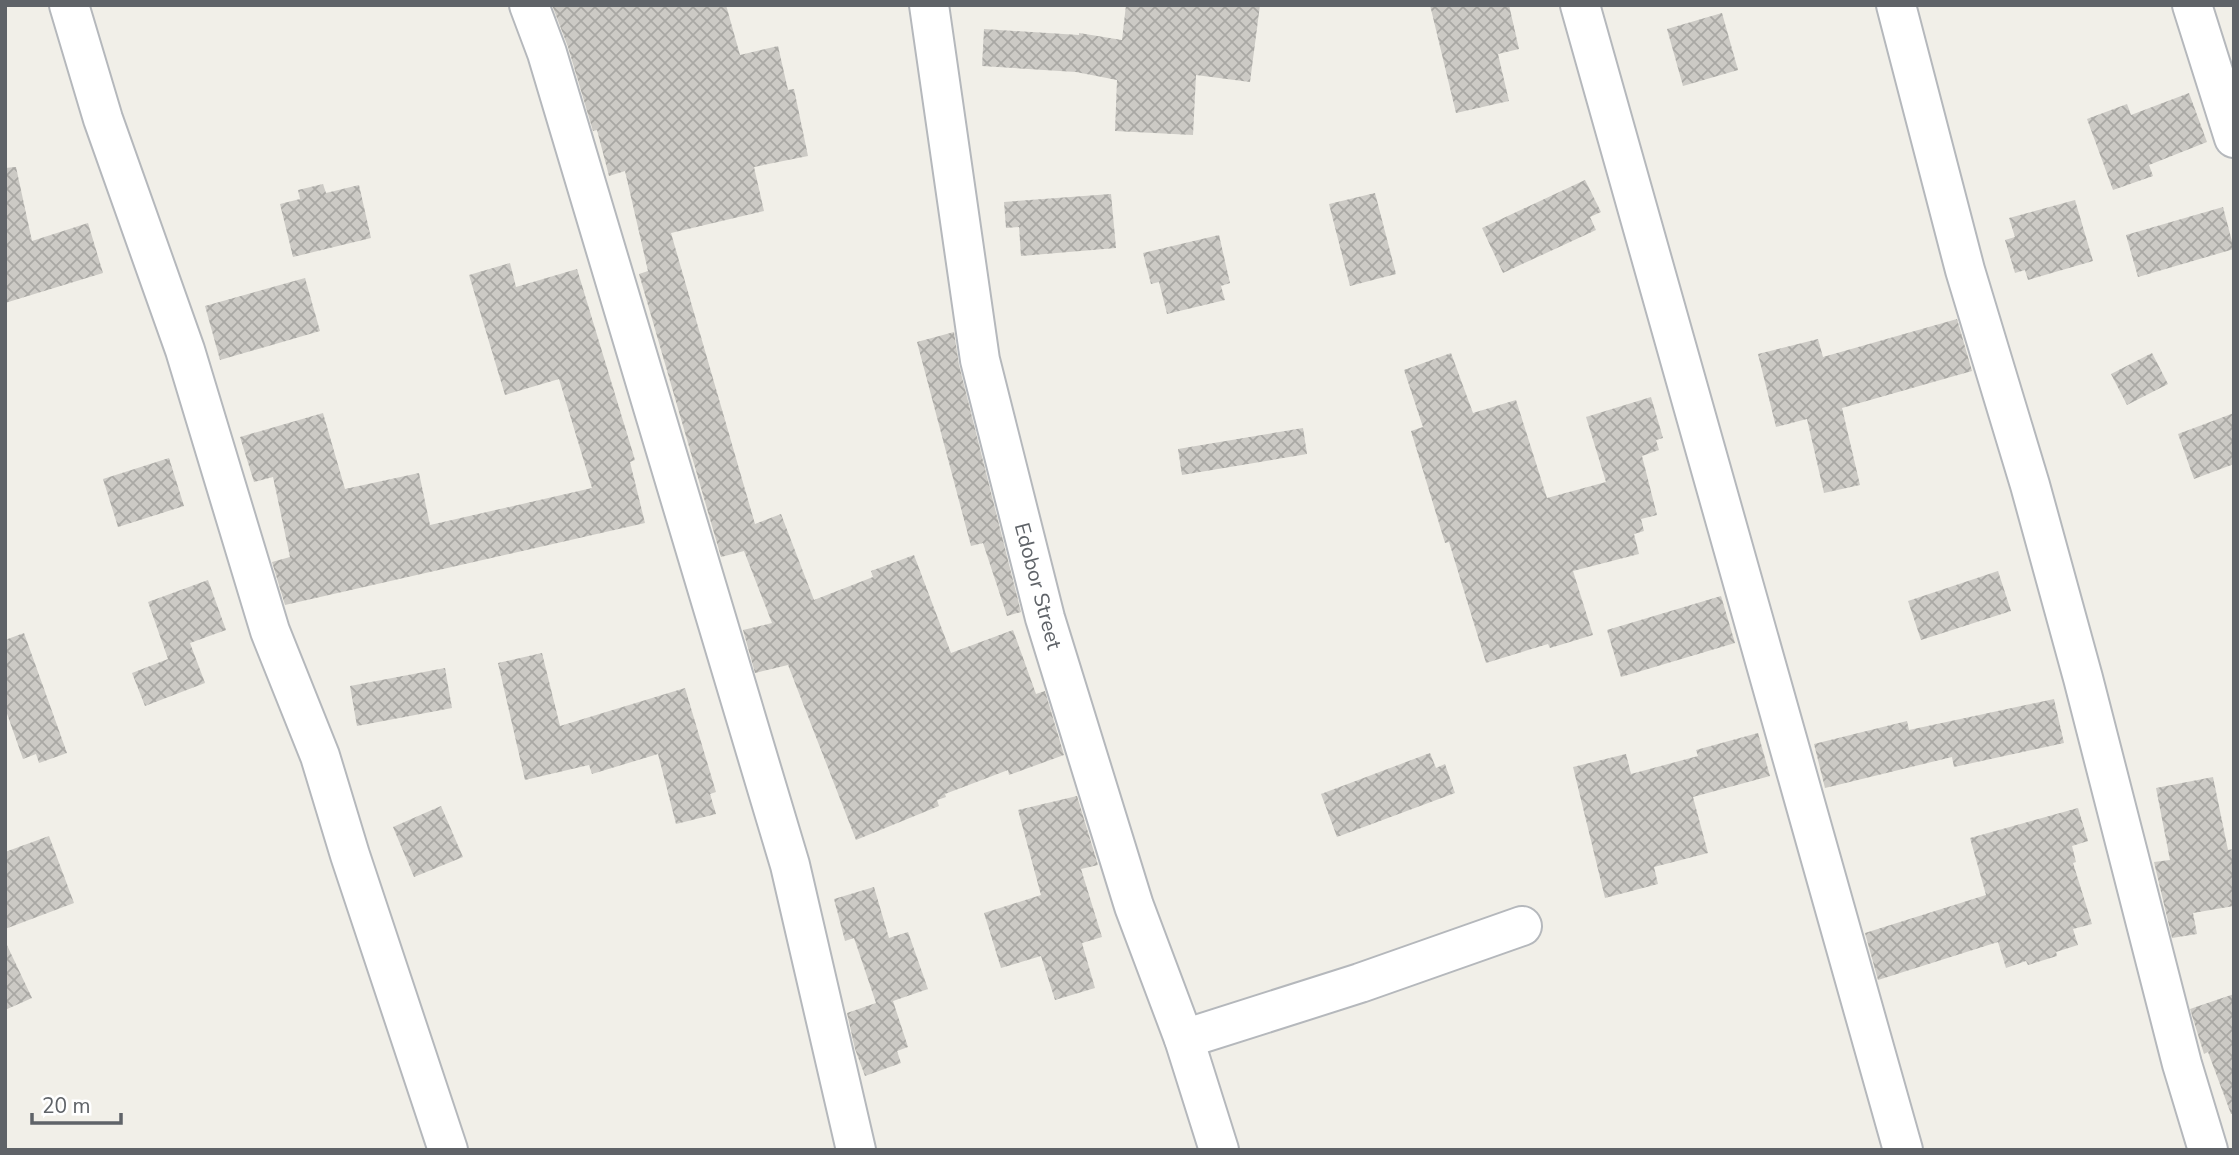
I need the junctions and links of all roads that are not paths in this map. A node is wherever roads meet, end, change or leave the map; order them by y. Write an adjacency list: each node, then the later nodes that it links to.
1 (69, 5): 10 (street)
2 (529, 5): 11 (street)
3 (929, 5): 9 (street, Edobor Street)
4 (1580, 5): 13 (street)
5 (1896, 5): 14 (street)
6 (2192, 5): 7 (street)
7 (2234, 138)
8 (1522, 926): 9 (street)
9 (1184, 1039): 12 (street, Edobor Street)
10 (448, 1150)
11 (856, 1150)
12 (1219, 1150)
13 (1903, 1150)
14 (2208, 1150)

